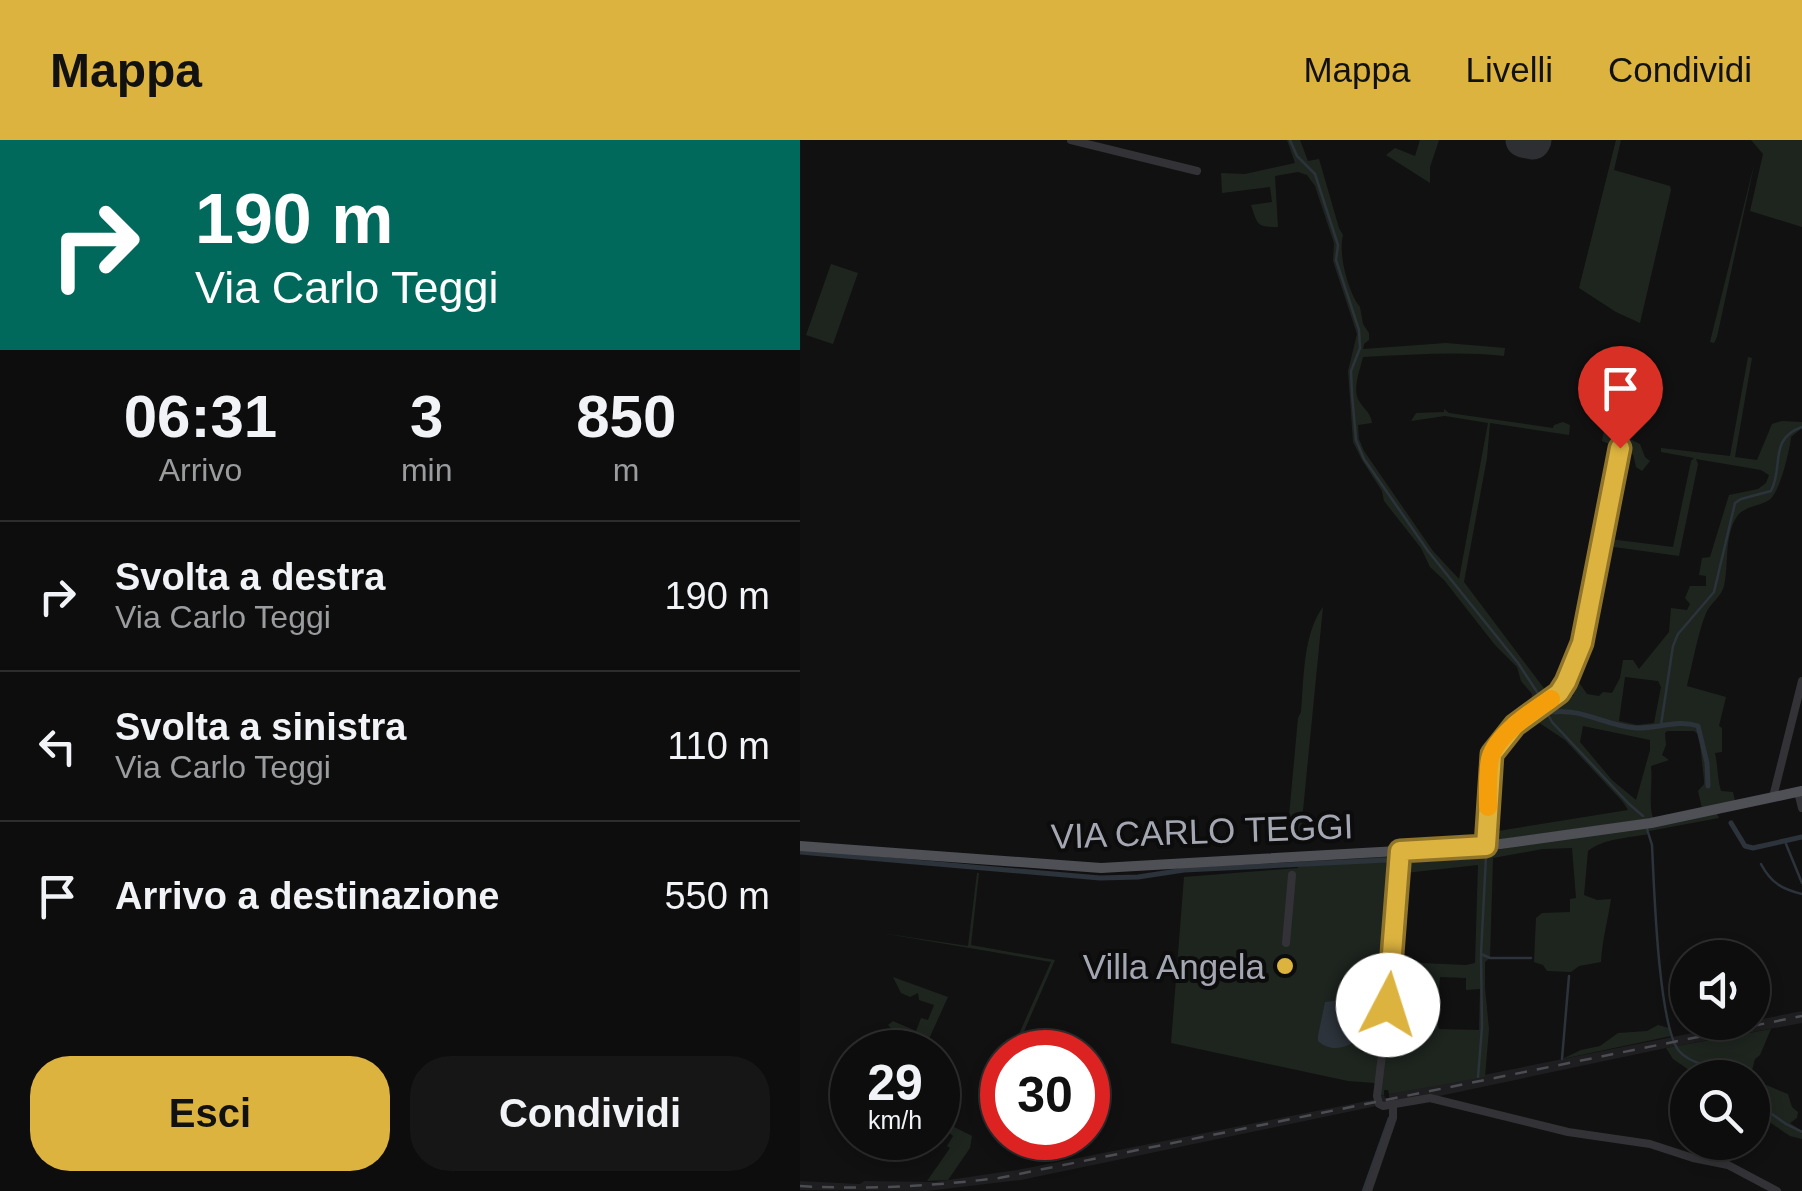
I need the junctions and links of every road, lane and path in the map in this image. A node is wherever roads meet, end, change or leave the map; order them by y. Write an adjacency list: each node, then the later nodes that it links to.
1 (1071, 140): 2 (street)
2 (1196, 170)
3 (1620, 448): 9 (street)
4 (1802, 681): 6 (street)
5 (1800, 792): 6 (main road, VIA CARLO TEGGI); 7 (street)
6 (1773, 797): 9 (main road, VIA CARLO TEGGI)
7 (1802, 808)
8 (800, 846): 10 (main road, VIA CARLO TEGGI)
9 (1486, 846): 10 (main road, VIA CARLO TEGGI)
10 (1400, 858): 13 (street)
11 (1292, 874): 12 (street)
12 (1286, 944)
13 (1393, 1104): 14 (street); 15 (street)
14 (1368, 1191)
15 (1777, 1191)

